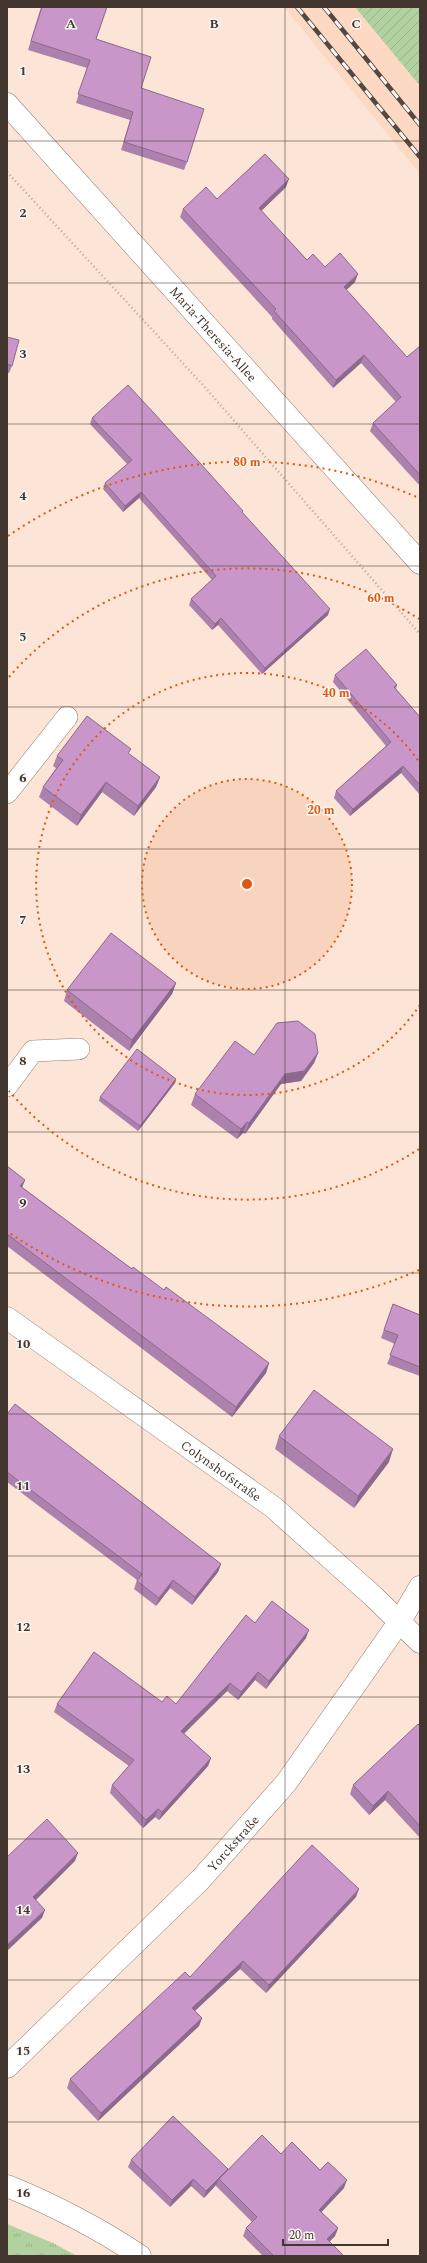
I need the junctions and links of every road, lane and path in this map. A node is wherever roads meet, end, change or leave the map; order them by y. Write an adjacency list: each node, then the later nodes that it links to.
1 (7, 104): 3 (street, Maria-Theresia-Allee)
2 (7, 172): 4 (path)
3 (420, 563)
4 (420, 634)
5 (67, 716): 6 (lane)
6 (7, 793)
7 (79, 1049): 8 (lane)
8 (7, 1086)
9 (7, 1318): 11 (street, Colynshofstraße)
10 (420, 1587): 11 (street, Yorckstraße)
11 (400, 1621): 12 (street, Colynshofstraße); 13 (street, Yorckstraße)
12 (420, 1642)
13 (7, 2067)
14 (7, 2186): 15 (street)
15 (140, 2256)

